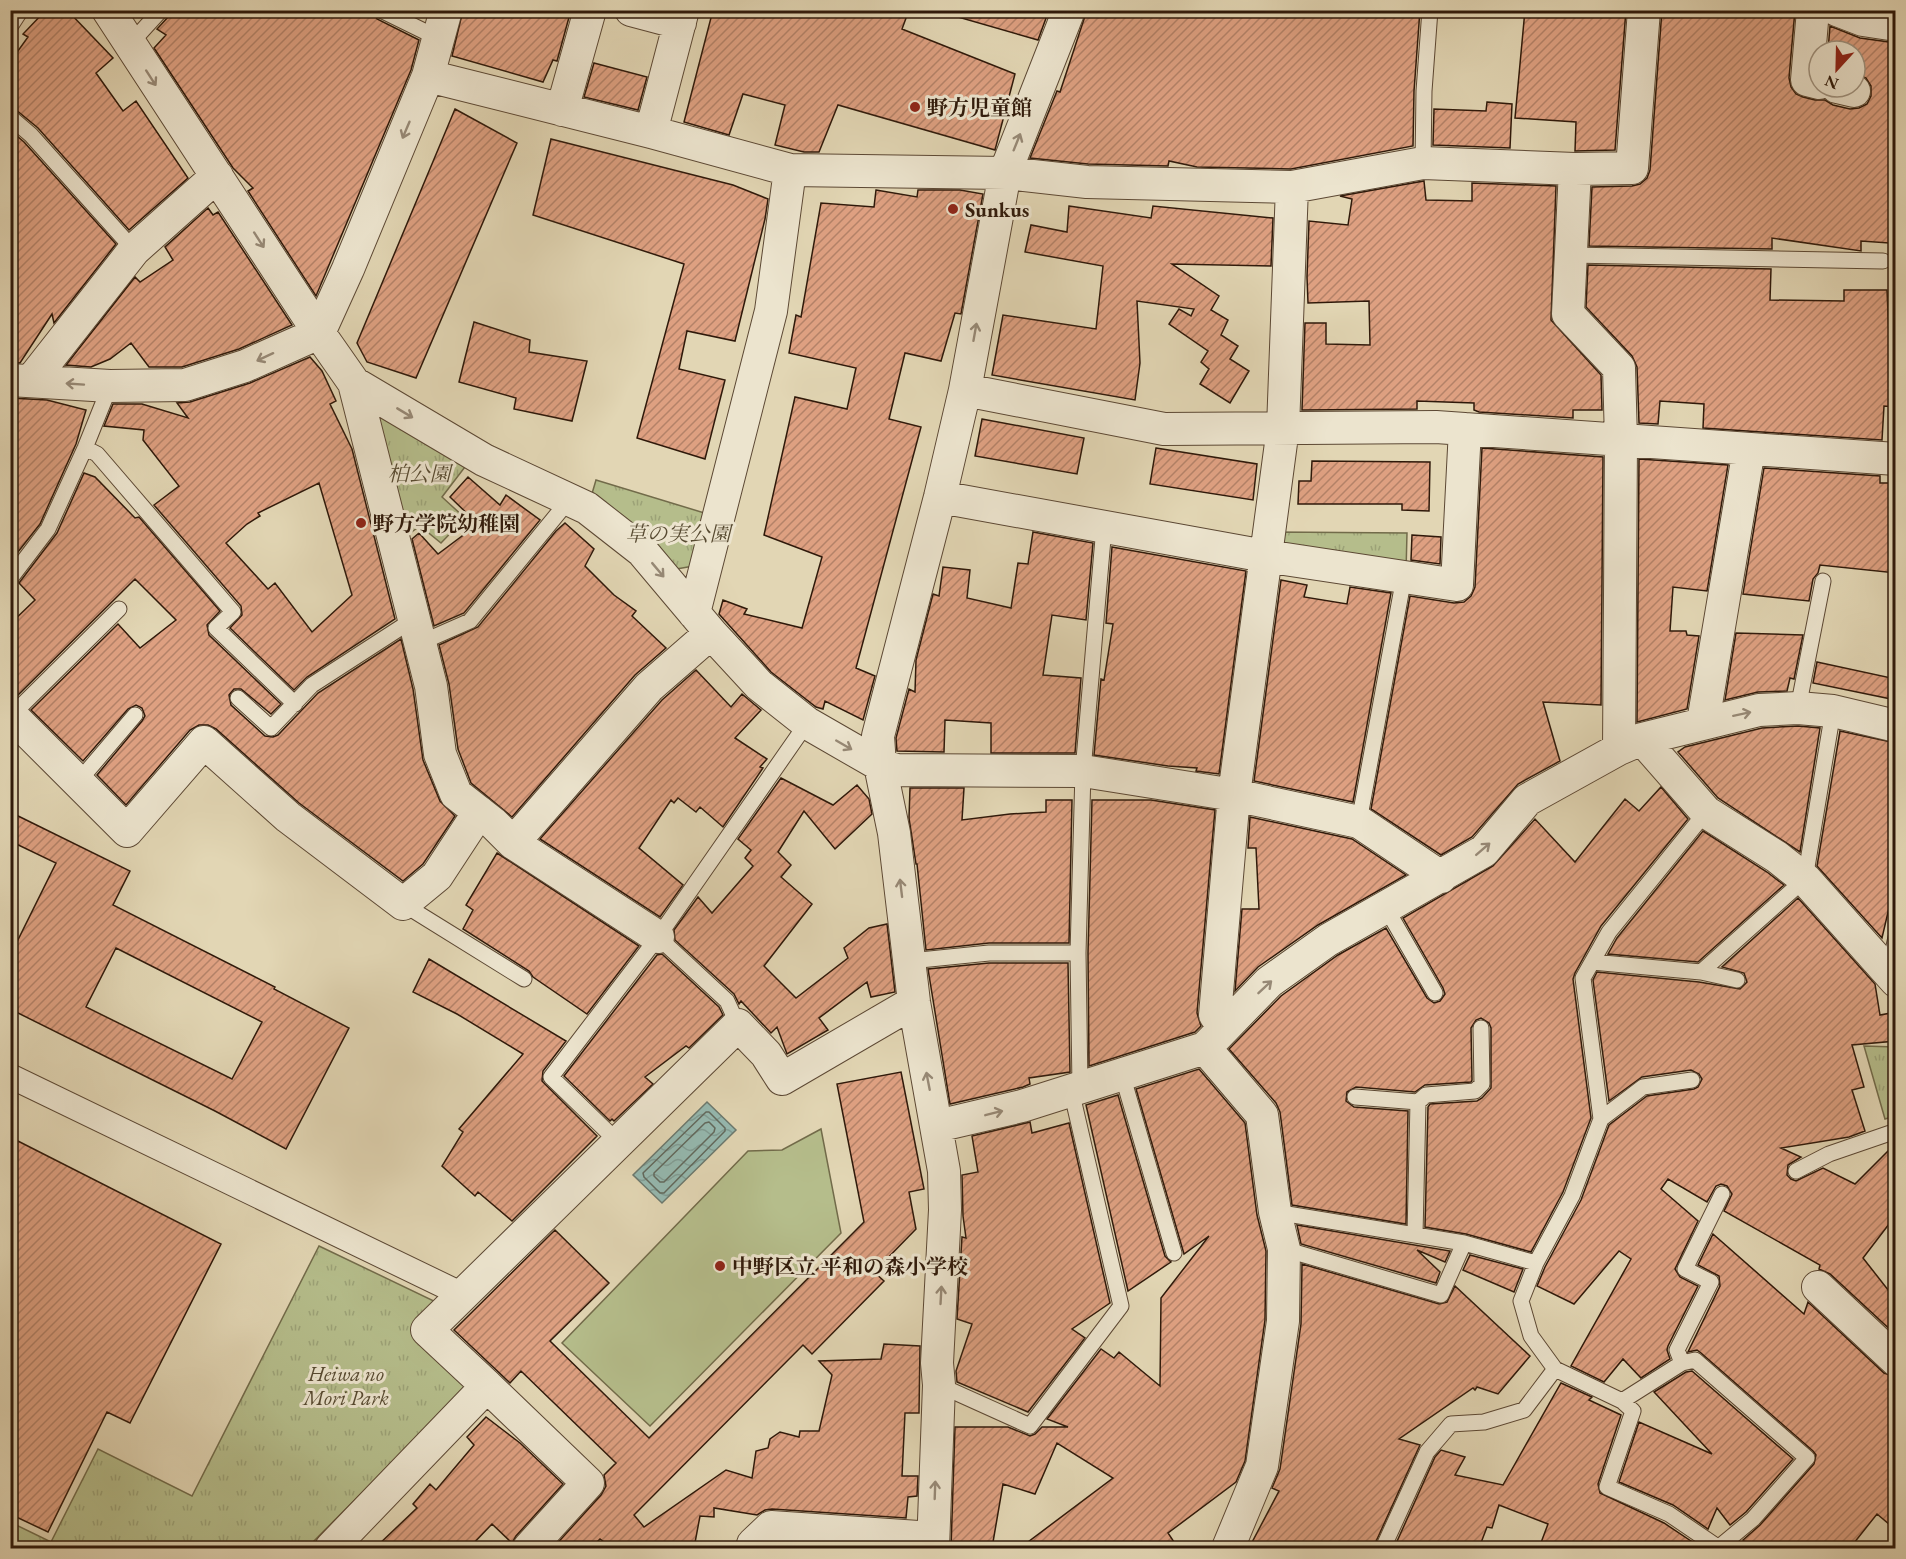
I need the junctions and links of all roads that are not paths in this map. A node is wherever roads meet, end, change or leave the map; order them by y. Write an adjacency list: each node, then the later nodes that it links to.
1 (21, 10): 15 (lane)
2 (108, 10): 17 (street)
3 (161, 10): 17 (lane)
4 (381, 10): 13 (lane)
5 (590, 10): 19 (street)
6 (631, 10): 12 (street)
7 (1069, 10): 25 (street, one-way to 7)
8 (1430, 10): 22 (lane)
9 (1644, 10): 23 (street)
10 (1813, 10): 16 (street)
11 (1837, 10): 14 (street)
12 (681, 17): 21 (street)
13 (442, 24): 18 (street)
14 (1896, 25)
15 (10, 27)
16 (1811, 39)
17 (130, 44): 26 (street, one-way to 26)
18 (429, 76): 19 (street); 31 (street, one-way to 31)
19 (562, 110): 21 (street)
20 (10, 117): 28 (lane)
21 (651, 132): 24 (street)
22 (1423, 163): 23 (street); 27 (street)
23 (1575, 169): 29 (street)
24 (790, 170): 25 (street); 50 (street)
25 (1005, 173): 27 (street); 35 (street, one-way to 25)
26 (217, 176): 28 (street); 31 (street, one-way to 31)
27 (1292, 187): 36 (street)
28 (134, 250): 32 (street)
29 (1570, 255): 30 (lane); 38 (street)
30 (1884, 261)
31 (319, 333): 33 (street); 34 (street, one-way to 34)
32 (21, 381): 34 (street, one-way to 32)
33 (354, 383): 43 (street, one-way to 43); 51 (street)
34 (110, 386): 39 (lane)
35 (965, 390): 36 (street); 42 (street)
36 (1283, 428): 37 (street); 45 (street)
37 (1465, 429): 38 (street); 46 (street)
38 (1621, 440): 40 (street); 61 (street)
39 (85, 448): 47 (lane); 53 (lane)
40 (1749, 449): 41 (street); 59 (street)
41 (1896, 459)
42 (940, 497): 44 (street); 62 (street)
43 (569, 500): 50 (street, one-way to 50); 51 (lane)
44 (1104, 527): 45 (street); 63 (lane)
45 (1265, 556): 46 (street); 65 (street)
46 (1404, 578): 68 (lane)
47 (10, 579)
48 (1823, 581): 54 (lane)
49 (119, 609): 56 (lane)
50 (703, 623): 58 (street); 69 (street)
51 (417, 631): 53 (lane); 66 (street)
52 (238, 698): 53 (lane)
53 (295, 704)
54 (1798, 708): 55 (street); 59 (street, one-way to 54)
55 (1833, 711): 60 (street); 71 (lane)
56 (11, 714): 64 (street)
57 (135, 715): 64 (lane)
58 (807, 723): 62 (street, one-way to 62); 74 (lane)
59 (1703, 723): 61 (street)
60 (1896, 726)
61 (1630, 744): 67 (street); 70 (street, one-way to 61)
62 (880, 765): 63 (street); 77 (street, one-way to 62)
63 (1083, 771): 65 (street); 76 (lane)
64 (78, 782): 72 (street)
65 (1234, 795): 68 (street); 87 (street)
66 (479, 812): 69 (street); 72 (street)
67 (1706, 812): 71 (street); 78 (lane)
68 (1359, 822): 70 (street)
69 (513, 843): 74 (street)
70 (1441, 877): 73 (street)
71 (1805, 879): 79 (lane); 80 (street)
72 (403, 904): 81 (lane)
73 (1386, 908): 83 (lane); 87 (street, one-way to 73)
74 (658, 937): 85 (lane); 97 (lane)
75 (1896, 937): 80 (lane)
76 (1078, 953): 77 (lane); 91 (lane)
77 (910, 961): 84 (street)
78 (1592, 962): 79 (lane); 94 (lane)
79 (1701, 972): 82 (lane)
80 (1892, 977)
81 (524, 979)
82 (1737, 980)
83 (1435, 993)
84 (914, 1002): 85 (street); 95 (street, one-way to 84)
85 (738, 1025): 97 (street)
86 (1481, 1028): 93 (lane)
87 (1214, 1038): 88 (street); 100 (street)
88 (1122, 1074): 91 (street); 104 (lane)
89 (10, 1076): 107 (street)
90 (1692, 1080): 94 (lane)
91 (1076, 1088): 95 (street, one-way to 91); 111 (lane)
92 (1354, 1097): 93 (lane)
93 (1418, 1102): 101 (lane)
94 (1602, 1119): 105 (lane)
95 (937, 1126): 111 (street, one-way to 95)
96 (1896, 1131): 98 (lane)
97 (618, 1142): 107 (street)
98 (1796, 1171)
99 (1722, 1194): 109 (lane)
100 (1275, 1212): 101 (lane); 103 (street)
101 (1415, 1234): 102 (lane)
102 (1464, 1243): 103 (lane); 105 (lane)
103 (1284, 1249): 118 (street)
104 (1174, 1253)
105 (1536, 1263): 110 (lane)
106 (1818, 1287): 108 (street)
107 (463, 1295): 112 (street)
108 (1896, 1360)
109 (1682, 1363): 113 (lane); 120 (lane)
110 (1555, 1369): 113 (lane); 119 (lane)
111 (939, 1385): 114 (street, one-way to 111)
112 (488, 1386): 115 (street); 116 (street)
113 (1622, 1401): 120 (lane)
114 (933, 1543): 117 (street)
115 (344, 1544)
116 (529, 1548)
117 (752, 1548)
118 (1228, 1548)
119 (1383, 1548)
120 (1719, 1548)

